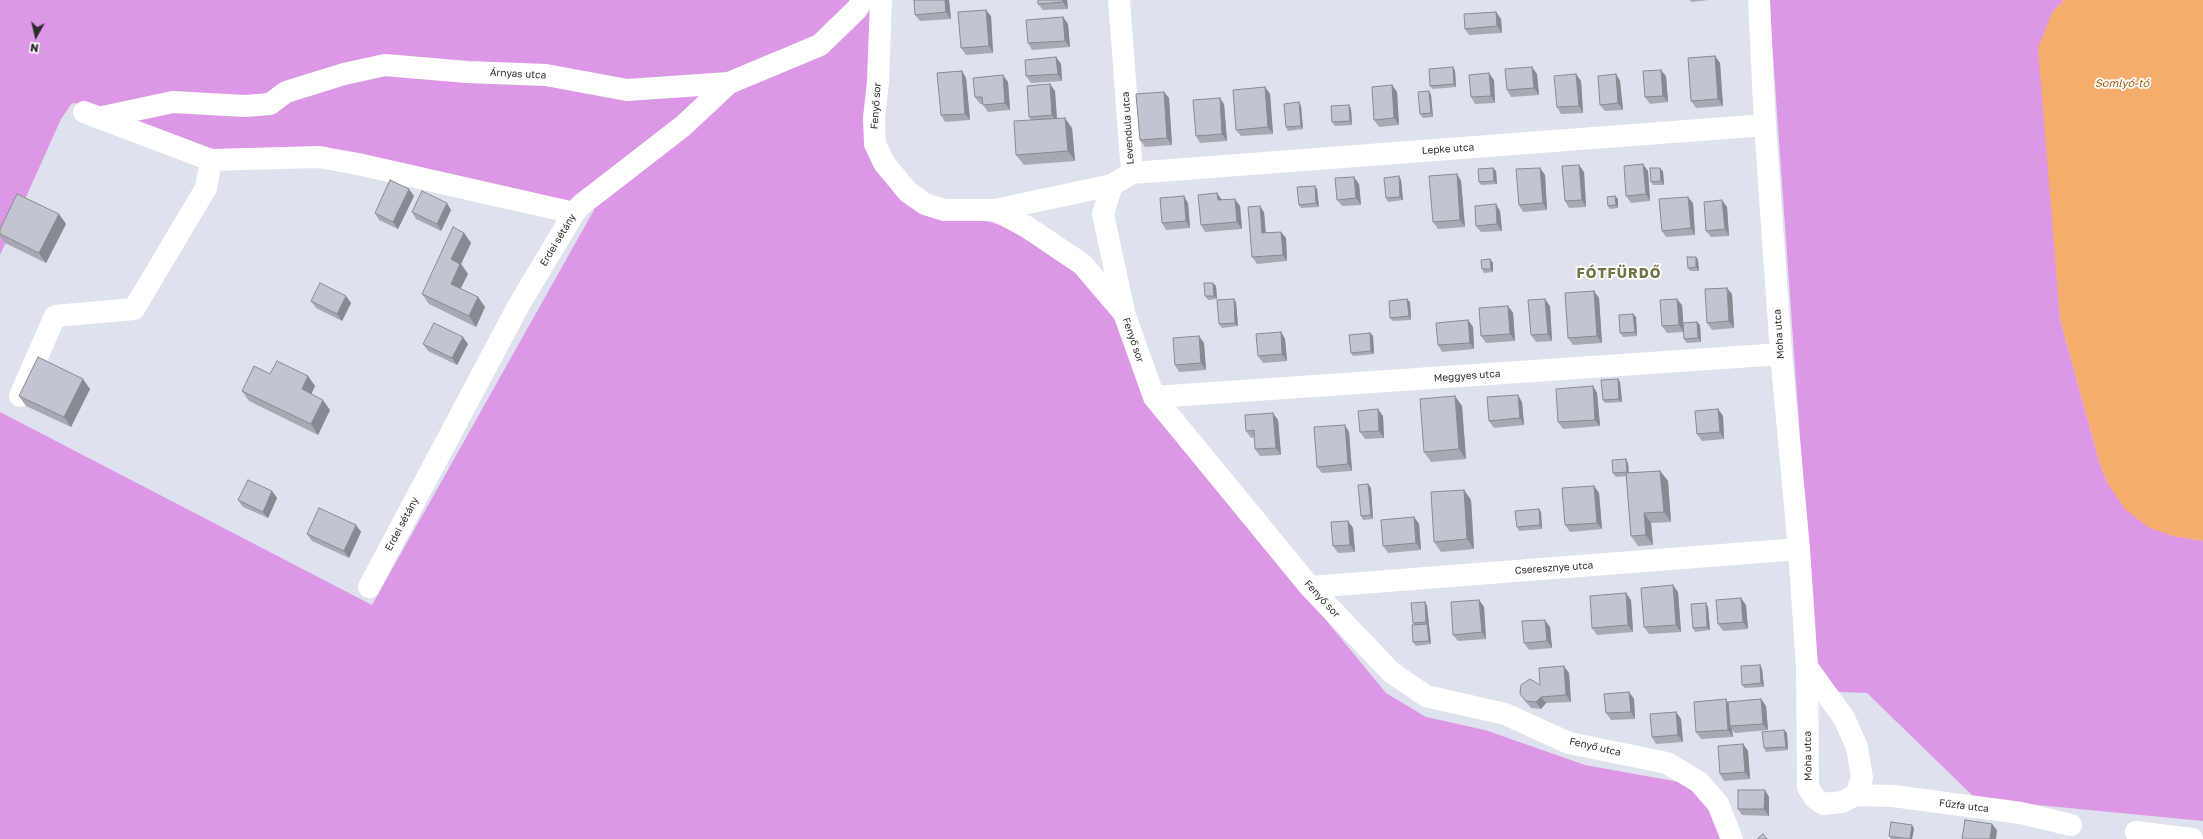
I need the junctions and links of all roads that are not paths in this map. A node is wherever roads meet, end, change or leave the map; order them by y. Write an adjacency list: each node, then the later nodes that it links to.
1 (863, 0): 5 (street, Erdei sétány)
2 (881, 0): 10 (street, Fenyő sor)
3 (1119, 0): 8 (street, Levendula utca)
4 (1759, 0): 6 (street, Moha utca)
5 (729, 83): 7 (street, Árnyas utca); 11 (street, Erdei sétány)
6 (1765, 125): 8 (street, Lepke utca); 13 (street, Moha utca)
7 (211, 160): 11 (street); 14 (street)
8 (1132, 173): 9 (street, Levendula utca)
9 (1112, 185): 10 (street, Levendula utca); 12 (street)
10 (995, 210): 12 (street, Fenyő sor)
11 (574, 213): 17 (street, Erdei sétány)
12 (1124, 313): 15 (street, Fenyő sor)
13 (1781, 354): 15 (street, Meggyes utca); 16 (street, Moha utca)
14 (20, 396)
15 (1154, 397): 18 (street, Fenyő sor)
16 (1799, 549): 18 (street, Cseresznye utca); 19 (street, Moha utca)
17 (369, 587)
18 (1310, 587): 20 (street, Fenyő sor)
19 (1807, 667): 21 (street); 21 (street, Moha utca)
20 (1426, 696): 24 (street, Fenyő utca)
21 (1856, 795): 22 (street, Fűzfa utca)
22 (2071, 825)
23 (2136, 832): 25 (street)
24 (1732, 839)
25 (2192, 839)

